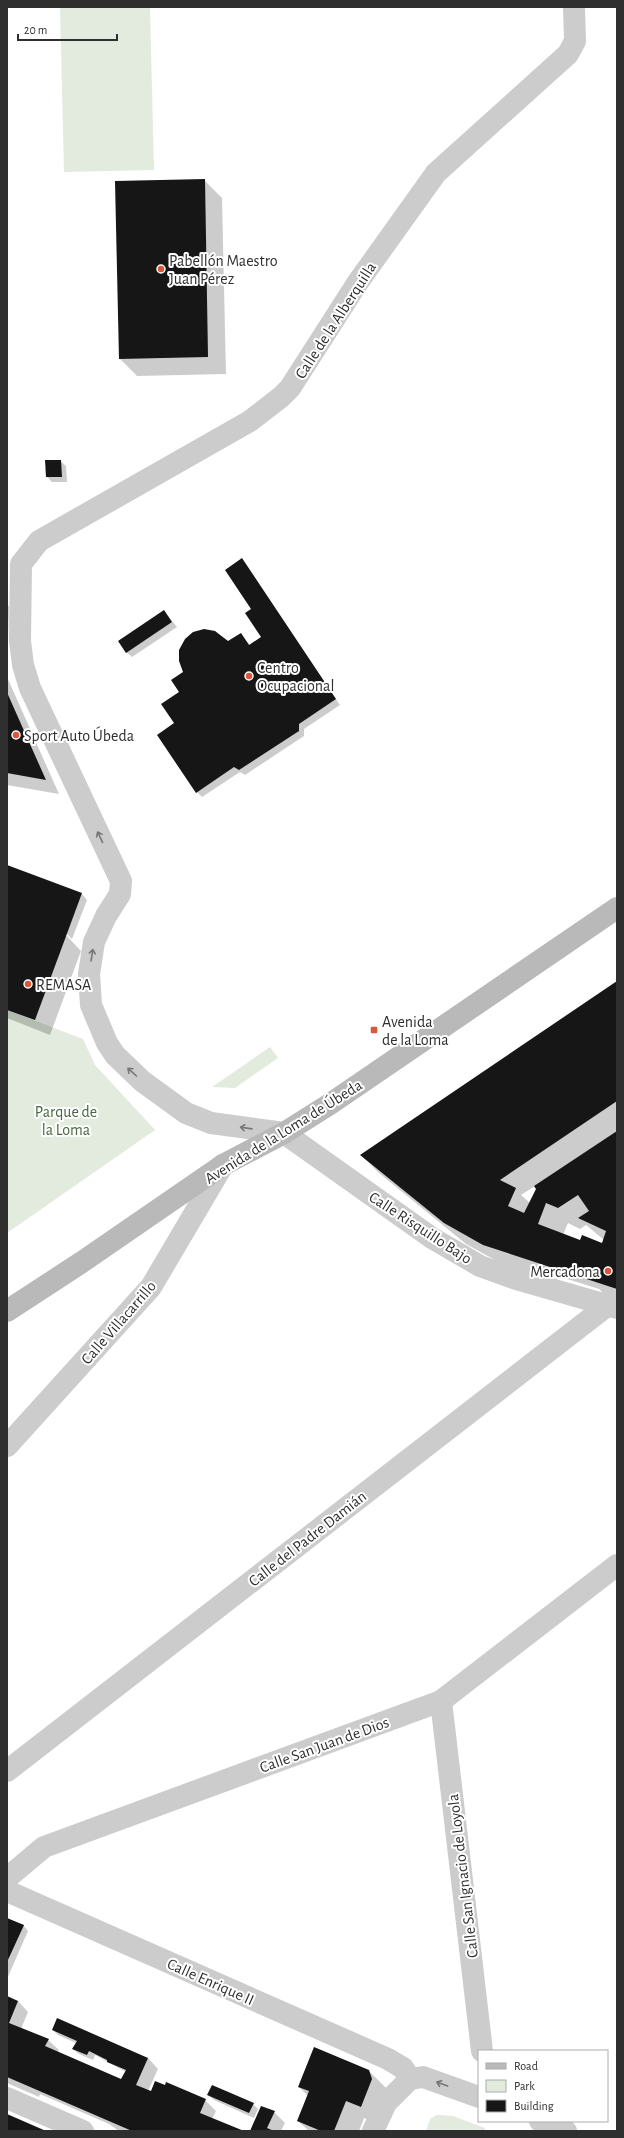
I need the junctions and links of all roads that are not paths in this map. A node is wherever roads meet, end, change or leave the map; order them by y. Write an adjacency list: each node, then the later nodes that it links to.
1 (574, 7): 2 (street, Calle de la Alberquilla)
2 (14, 564): 4 (street, Calle de la Alberquilla, one-way to 2)
3 (617, 908): 4 (main road, Avenida de la Loma de Úbeda)
4 (284, 1133): 5 (main road, Avenida de la Loma de Úbeda); 6 (street, Calle Risquillo Bajo)
5 (223, 1165): 7 (main road, Avenida de la Loma de Úbeda); 8 (street, Calle Villacarrillo)
6 (612, 1306): 11 (street, Calle del Padre Damián)
7 (7, 1311)
8 (7, 1446)
9 (617, 1565): 10 (street, Calle San Juan de Dios)
10 (441, 1701): 12 (street, Calle San Juan de Dios); 14 (street, Calle San Ignacio de Loyola)
11 (7, 1771)
12 (7, 1878)
13 (7, 1891): 15 (street, Calle Enrique II)
14 (482, 2050)
15 (410, 2079): 16 (street, one-way to 15); 20 (street)
16 (478, 2097)
17 (7, 2098): 19 (street)
18 (543, 2122): 21 (street)
19 (83, 2131)
20 (373, 2131)
21 (566, 2131)

